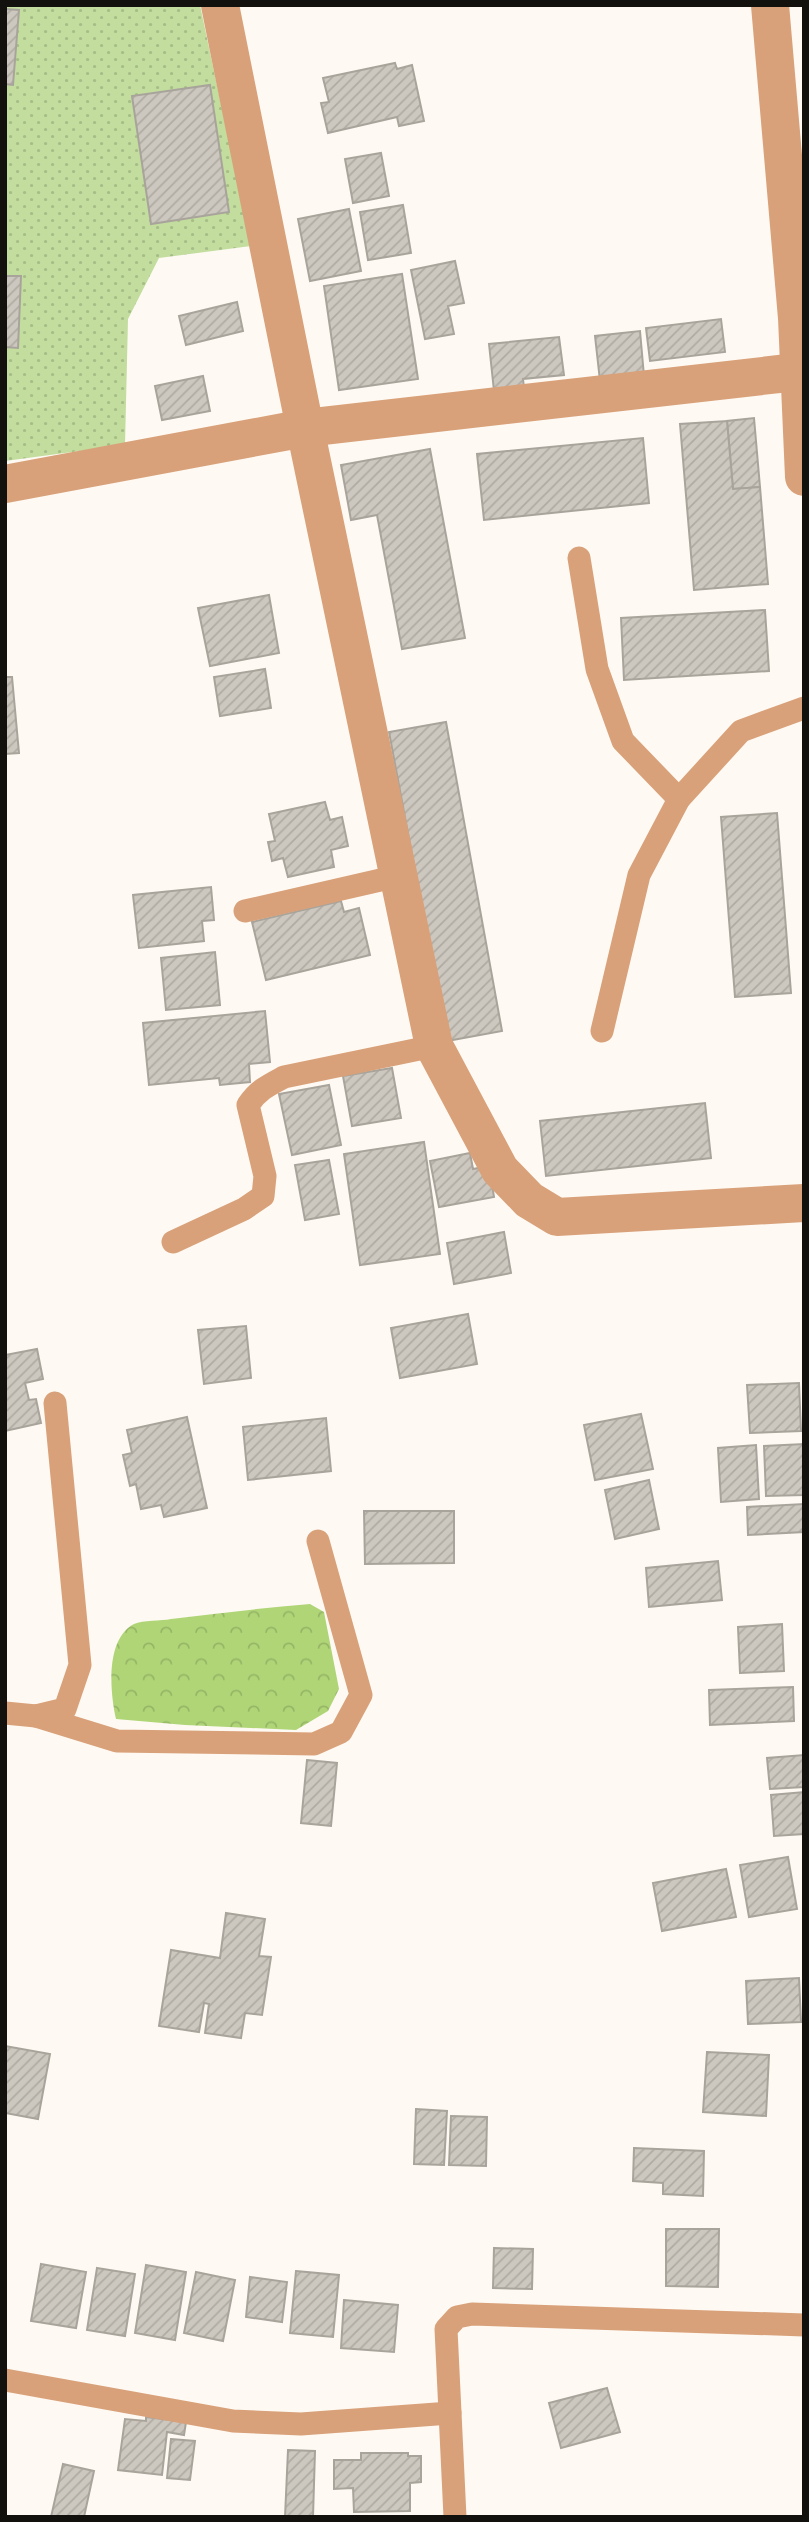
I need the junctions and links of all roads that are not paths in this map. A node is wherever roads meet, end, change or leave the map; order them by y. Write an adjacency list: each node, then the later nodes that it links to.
1 (220, 5): 5 (street)
2 (770, 5): 3 (street)
3 (800, 318): 4 (street)
4 (797, 372): 5 (street); 6 (street)
5 (304, 428): 7 (street); 11 (street)
6 (804, 477)
7 (5, 484)
8 (579, 558): 10 (lane)
9 (804, 708): 10 (lane)
10 (679, 799): 13 (lane)
11 (398, 876): 12 (lane); 14 (street)
12 (245, 911)
13 (603, 1031)
14 (434, 1046): 15 (street); 16 (lane)
15 (804, 1203)
16 (173, 1242)
17 (55, 1404): 20 (lane)
18 (318, 1541): 20 (lane)
19 (5, 1713): 20 (lane)
20 (36, 1716)
21 (804, 2325): 23 (lane)
22 (5, 2380): 23 (lane)
23 (450, 2413): 24 (lane)
24 (455, 2517)

